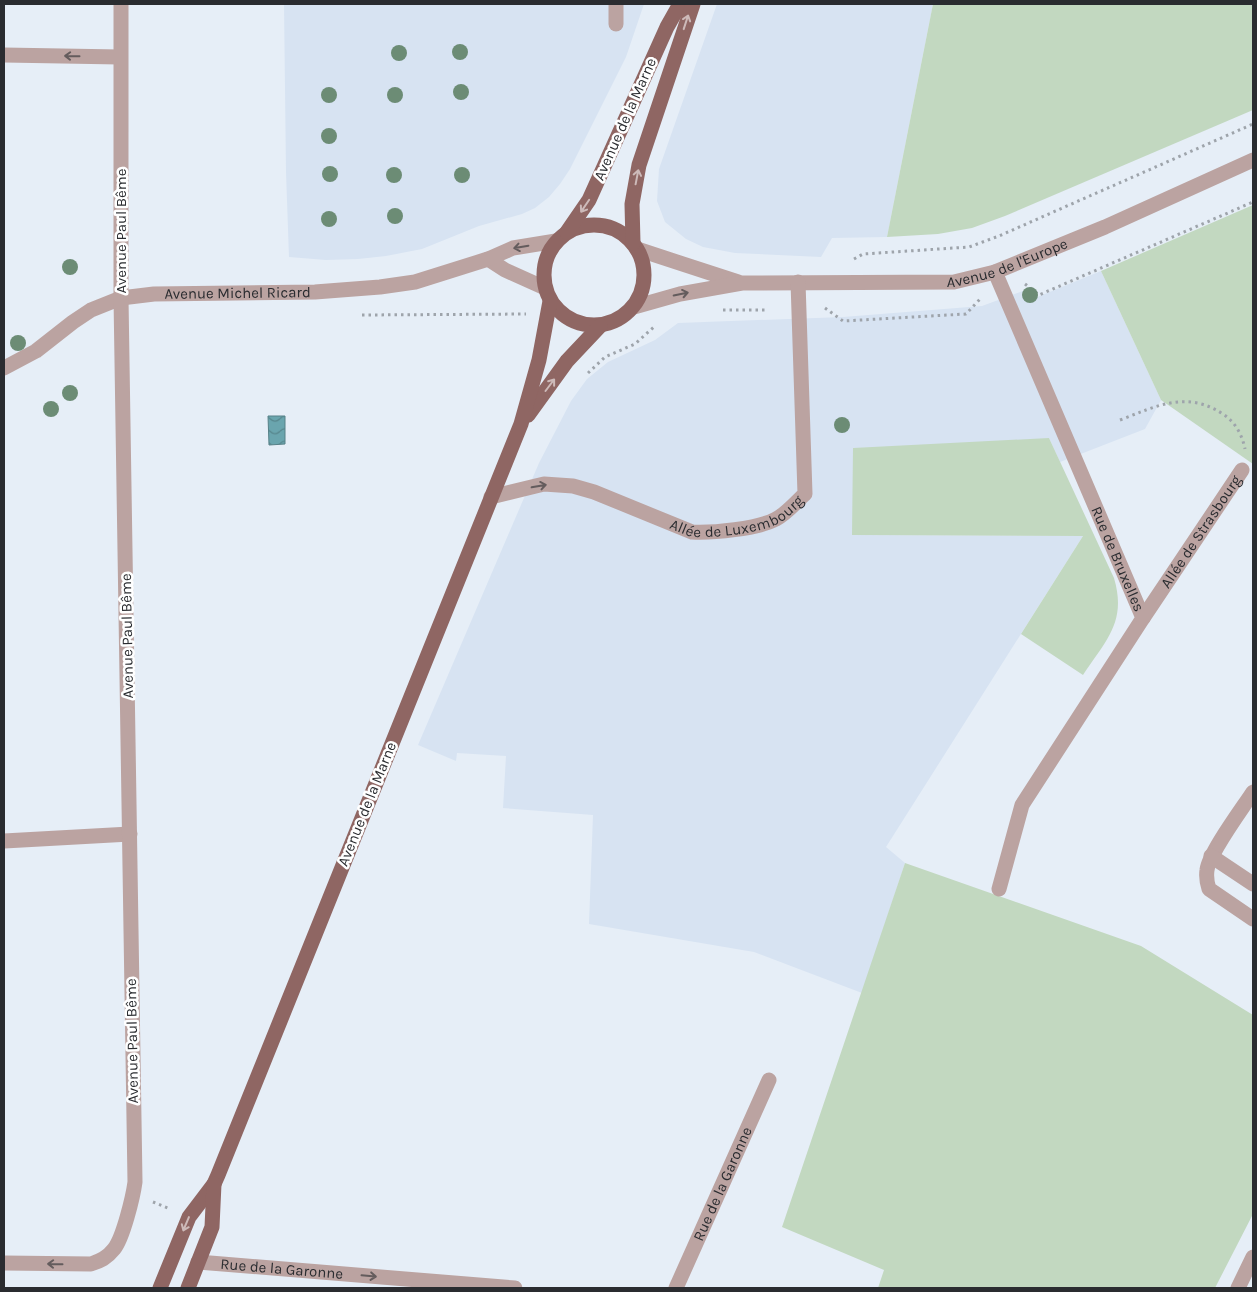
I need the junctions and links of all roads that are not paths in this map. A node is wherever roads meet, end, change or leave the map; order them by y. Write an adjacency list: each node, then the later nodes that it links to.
1 (121, 4): 7 (street, Avenue Paul Bême)
2 (616, 4): 5 (street)
3 (680, 4): 9 (main road, Avenue de la Marne, one-way to 9)
4 (692, 4): 10 (main road, Avenue de la Marne, one-way to 4)
5 (616, 24)
6 (4, 55): 7 (street, one-way to 6)
7 (120, 57): 16 (street, Avenue Paul Bême)
8 (1253, 160): 12 (street, Avenue de l'Europe)
9 (562, 236): 10 (main road); 11 (street, Avenue Michel Ricard, one-way to 11); 15 (main road)
10 (635, 246): 14 (street, Avenue de l'Europe); 17 (main road)
11 (488, 259): 15 (street); 16 (street, Avenue Michel Ricard)
12 (996, 272): 13 (street, Avenue de l'Europe); 23 (street, Rue de Bruxelles)
13 (798, 282): 14 (street, Avenue de l'Europe); 22 (street, Allée de Luxembourg, one-way to 13)
14 (742, 283): 17 (street, Avenue de l'Europe, one-way to 14)
15 (547, 295): 18 (main road); 20 (main road, Avenue de la Marne)
16 (121, 298): 19 (street, Avenue Michel Ricard); 25 (street, Avenue Paul Bême)
17 (634, 307): 18 (main road)
18 (600, 326): 20 (main road, Avenue de la Marne, one-way to 18)
19 (4, 368)
20 (521, 424): 22 (main road, Avenue de la Marne)
21 (1242, 470): 23 (street, Allée de Strasbourg)
22 (492, 497): 32 (main road, Avenue de la Marne)
23 (1143, 618): 29 (street, Rue de Bruxelles)
24 (1253, 792): 27 (street)
25 (130, 834): 26 (street); 35 (street, Avenue Paul Bême, one-way to 35)
26 (4, 841)
27 (1211, 856): 28 (street); 30 (street)
28 (1253, 884)
29 (999, 889)
30 (1253, 919)
31 (769, 1080): 39 (street, Rue de la Garonne)
32 (214, 1184): 34 (main road, Avenue de la Marne); 36 (main road, Avenue de la Marne, one-way to 36)
33 (1253, 1257): 40 (street)
34 (198, 1262): 37 (main road, Avenue de la Marne); 38 (street, Rue de la Garonne, one-way to 38)
35 (4, 1263)
36 (160, 1288)
37 (188, 1288)
38 (515, 1288)
39 (676, 1288)
40 (1238, 1288)

